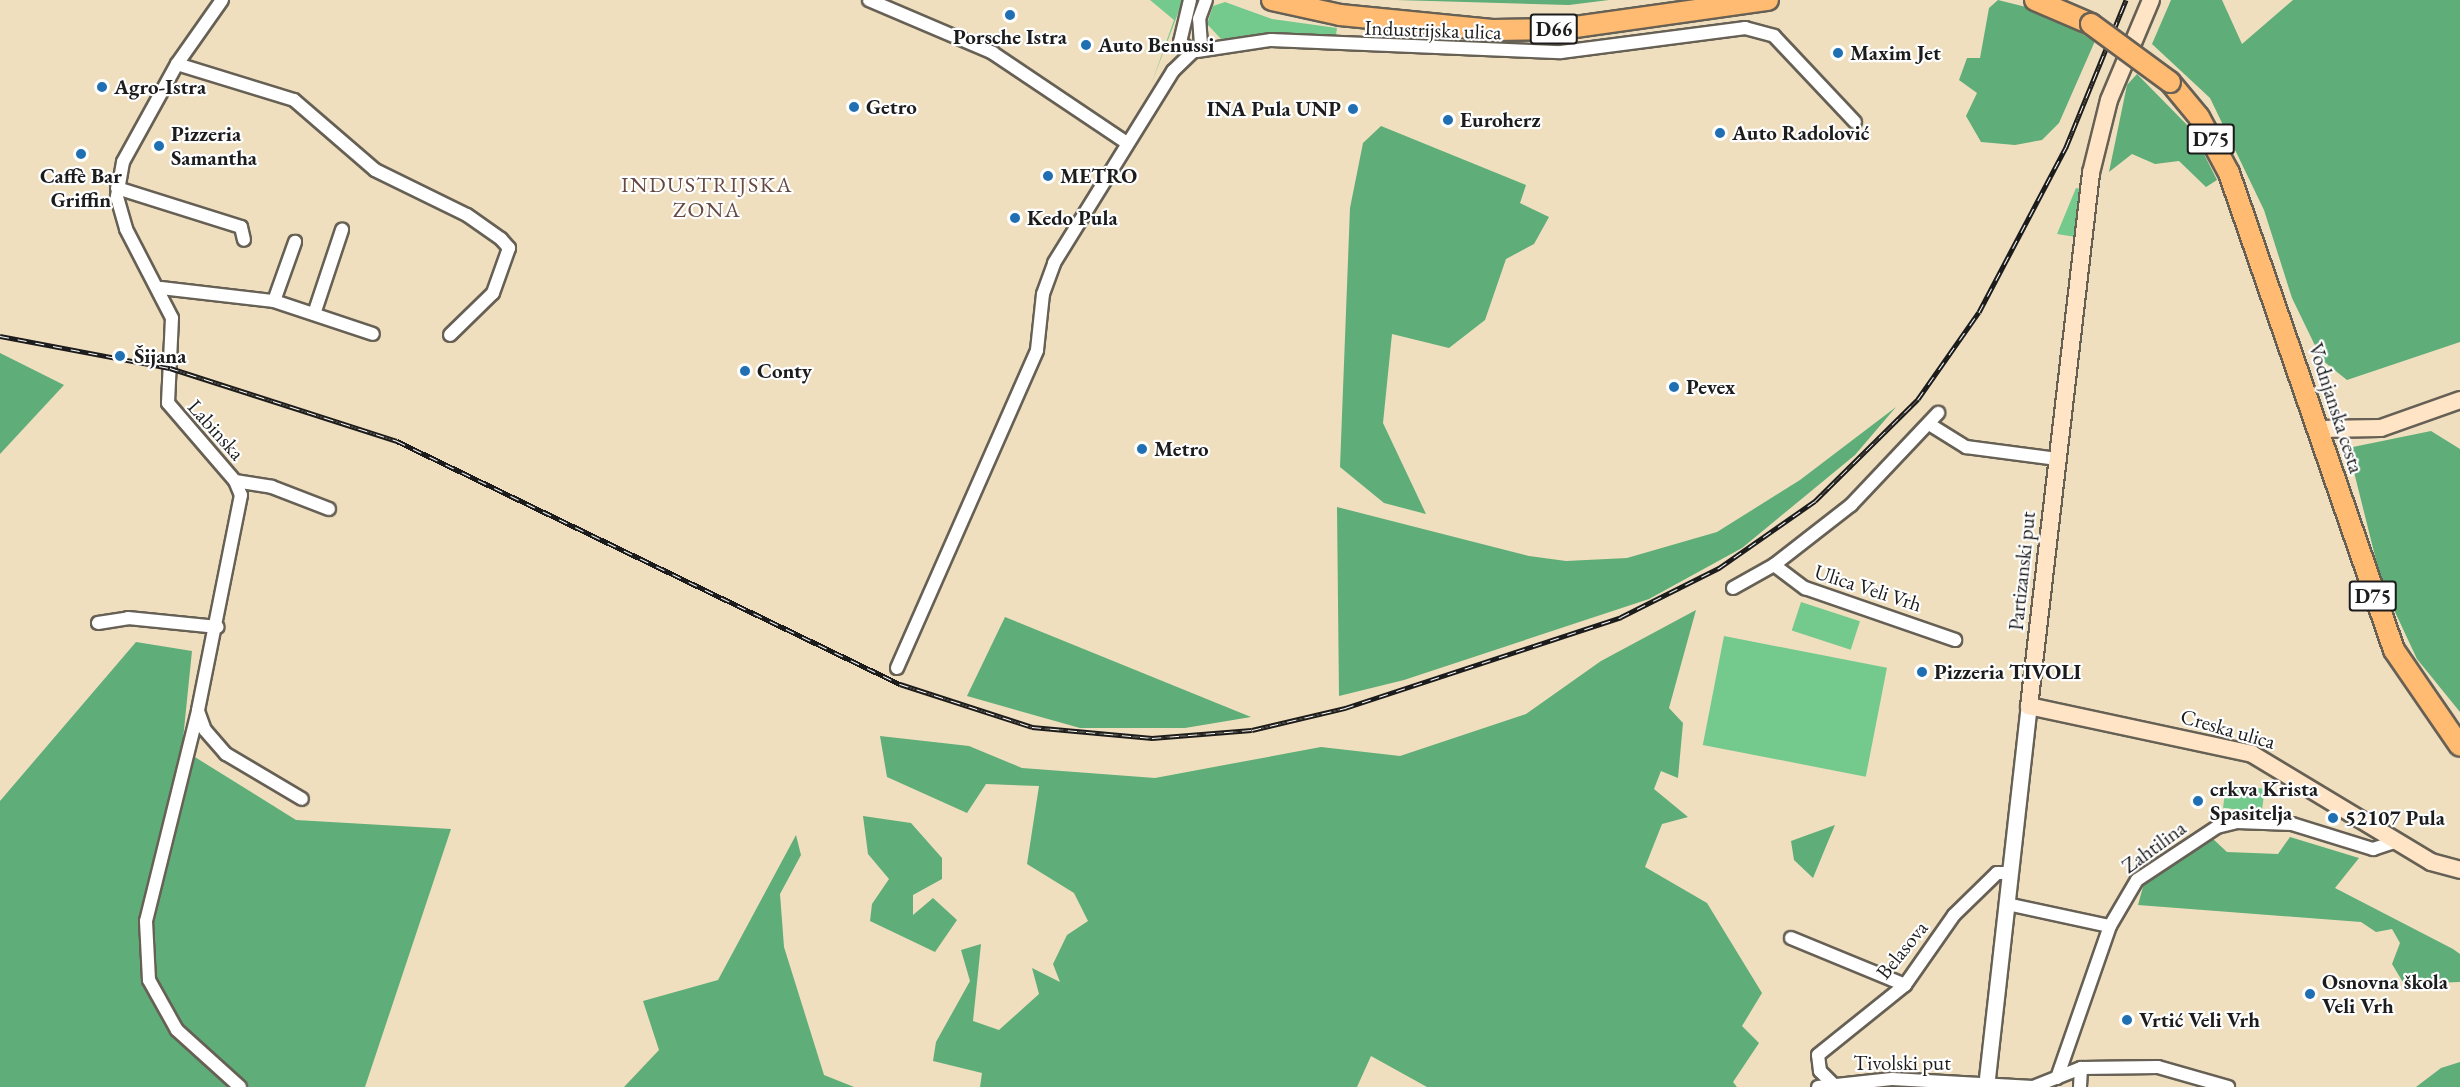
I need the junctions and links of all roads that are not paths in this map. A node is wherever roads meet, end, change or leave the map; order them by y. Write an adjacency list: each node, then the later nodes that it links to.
1 (222, 0): 15 (street, Labinska)
2 (869, 0): 18 (street)
3 (1190, 0): 12 (street)
4 (1206, 0): 11 (street)
5 (1272, 0): 6 (main road, D66)
6 (1768, 0)
7 (2071, 0): 10 (main road, D75)
8 (2151, 0): 32 (main road, Partizanski put)
9 (2043, 1): 10 (main road, D75)
10 (2089, 22): 31 (main road, Vodnjanska cesta / D75, bridge)
11 (1201, 39): 13 (street, Industrijska ulica); 14 (street)
12 (1180, 42): 14 (street); 16 (street)
13 (1222, 45): 14 (street, Industrijska ulica); 17 (street, Industrijska ulica)
14 (1195, 52): 16 (street)
15 (177, 64): 19 (street, Labinska); 27 (street)
16 (1173, 71): 18 (street)
17 (1855, 122)
18 (1127, 142): 40 (street)
19 (117, 188): 21 (street); 23 (street, Labinska)
20 (342, 230): 25 (street)
21 (244, 240)
22 (295, 242): 24 (street)
23 (161, 288): 24 (street); 33 (street, Labinska)
24 (274, 300): 25 (street)
25 (314, 314): 26 (street)
26 (373, 334)
27 (450, 335)
28 (2460, 400): 31 (main road)
29 (1938, 413): 30 (street)
30 (1929, 424): 32 (street); 35 (street)
31 (2319, 429): 43 (main road, Vodnjanska cesta / D75)
32 (2057, 459): 41 (main road, Partizanski put)
33 (235, 481): 34 (street); 38 (street, Labinska)
34 (328, 509)
35 (1774, 565): 36 (street); 39 (street, Ulica Veli Vrh)
36 (1733, 588)
37 (98, 622): 38 (street)
38 (218, 627): 42 (street, Labinska)
39 (1955, 640)
40 (897, 668)
41 (2029, 706): 45 (main road, Creska ulica); 47 (street, Partizanski put)
42 (198, 711): 44 (street); 57 (street, Labinska)
43 (2460, 746)
44 (302, 799)
45 (2395, 842): 46 (main road, Creska ulica); 49 (street, Zahtilina)
46 (2460, 870)
47 (2010, 873): 48 (street, Partizanski put); 51 (street, Belasova)
48 (2007, 904): 49 (street); 56 (street, Partizanski put)
49 (2110, 926): 53 (street, Zahtilina)
50 (1791, 938): 51 (street)
51 (1905, 985): 54 (street, Belasova)
52 (2081, 1068): 53 (street, Tivolski put); 55 (street); 59 (street)
53 (2057, 1078): 56 (street, Tivolski put)
54 (1832, 1083): 56 (street, Tivolski put); 58 (street, Tivolski put)
55 (2209, 1083): 60 (street)
56 (1986, 1086)
57 (240, 1087)
58 (1818, 1087)
59 (2079, 1087)
60 (2228, 1087)

